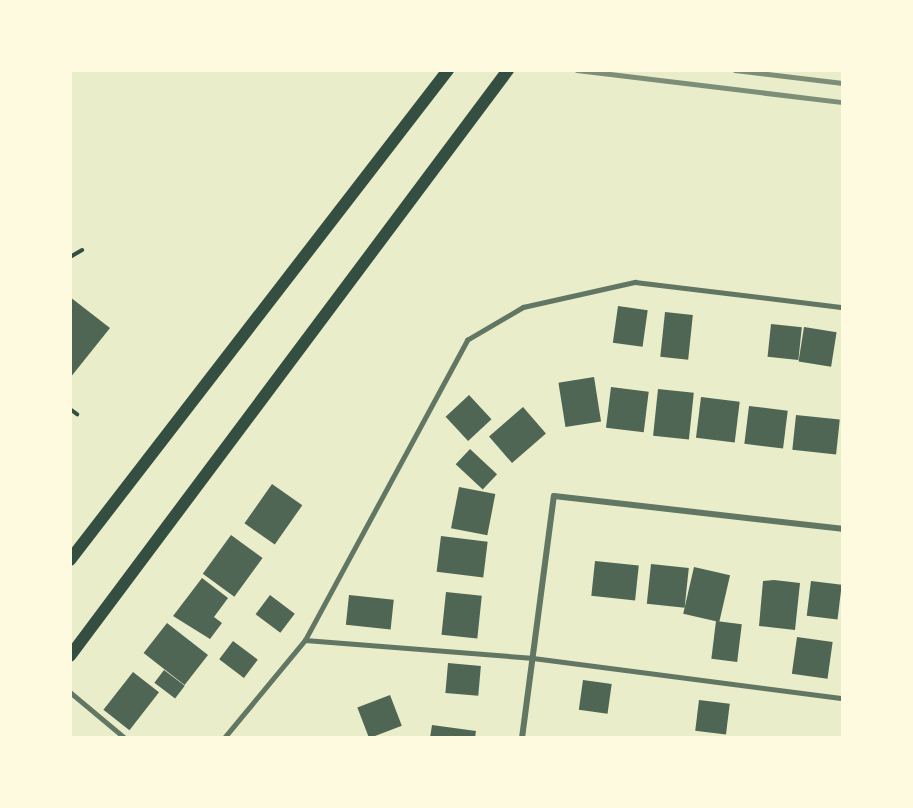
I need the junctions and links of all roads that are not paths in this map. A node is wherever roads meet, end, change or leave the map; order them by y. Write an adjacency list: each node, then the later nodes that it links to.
1 (448, 70): 5 (main road)
2 (508, 70): 7 (main road)
3 (843, 307): 6 (lane)
4 (843, 530): 8 (street)
5 (70, 560)
6 (305, 640): 8 (lane); 12 (lane)
7 (70, 656)
8 (533, 658): 10 (lane); 13 (street)
9 (70, 692): 11 (lane)
10 (843, 698)
11 (125, 738)
12 (224, 738)
13 (522, 738)

